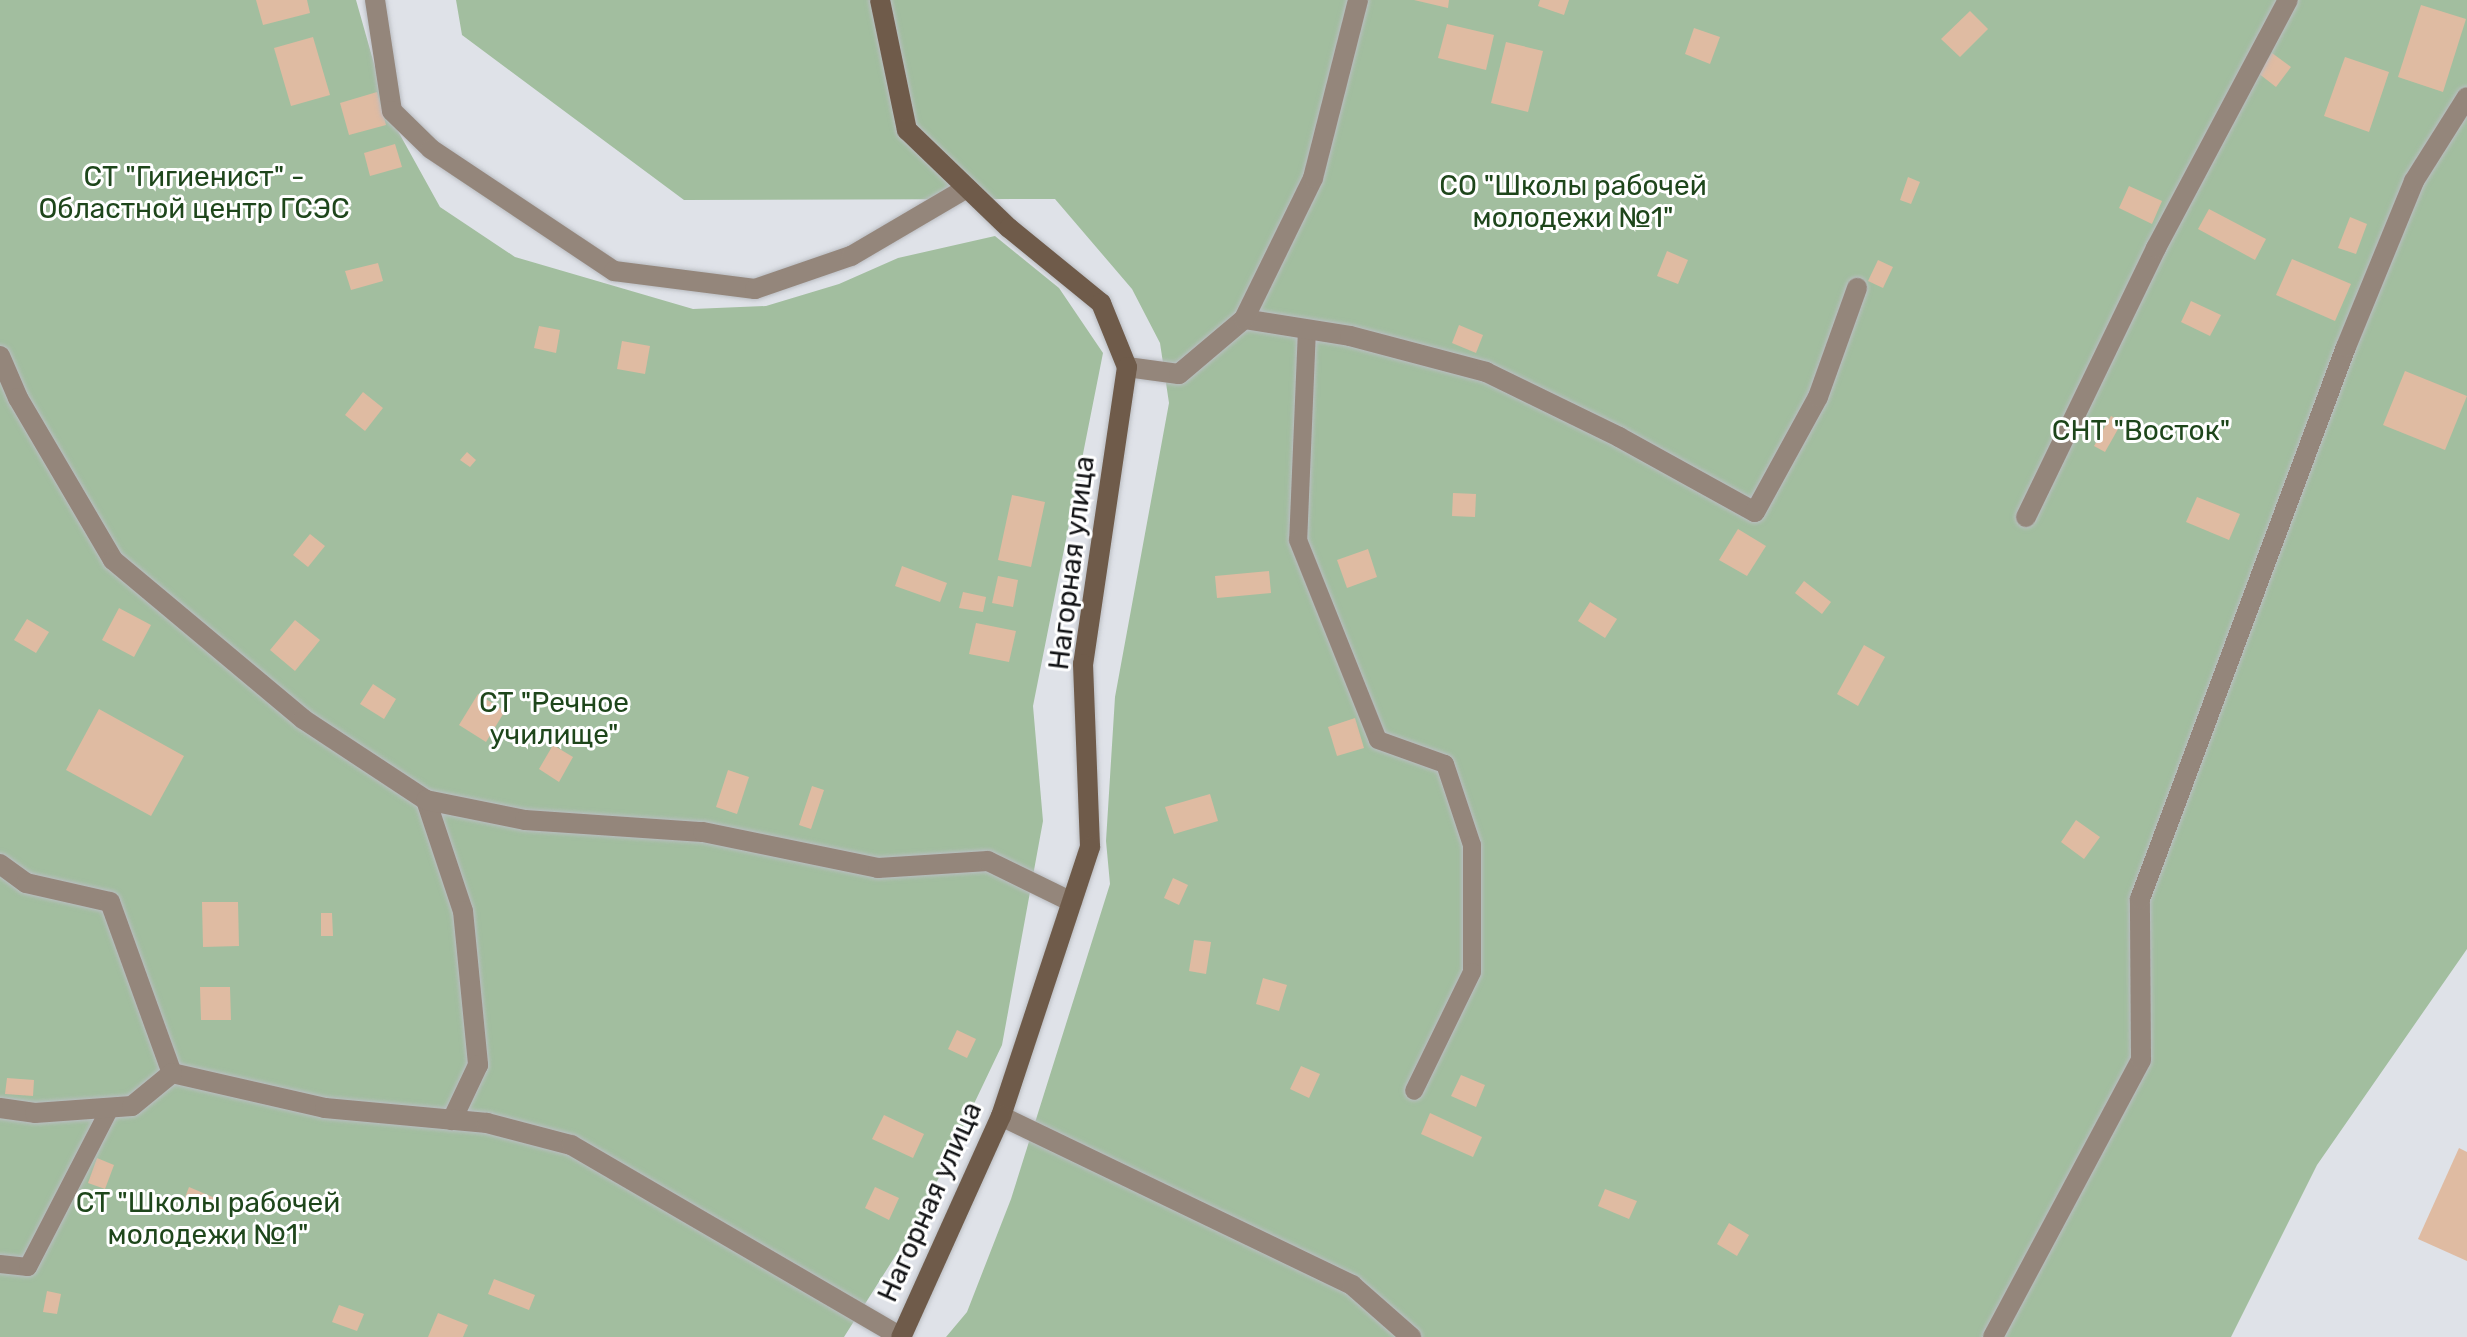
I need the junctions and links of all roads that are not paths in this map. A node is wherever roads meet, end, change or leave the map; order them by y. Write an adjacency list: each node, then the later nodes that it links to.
1 (375, 0): 6 (street)
2 (880, 0): 6 (street)
3 (1358, 0): 8 (street)
4 (2288, 0): 12 (street)
5 (2467, 97): 25 (street)
6 (967, 188): 11 (street)
7 (1857, 288): 9 (street)
8 (1244, 319): 9 (street); 11 (street)
9 (1307, 329): 17 (lane)
10 (0, 356): 13 (street)
11 (1127, 367): 15 (street, Нагорная улица)
12 (2026, 517)
13 (426, 800): 15 (street); 21 (street)
14 (0, 864): 16 (street)
15 (1072, 902): 20 (street, Нагорная улица)
16 (172, 1073): 19 (street); 21 (street)
17 (1414, 1091)
18 (0, 1108): 19 (street)
19 (110, 1108): 22 (lane)
20 (1001, 1116): 23 (street, Нагорная улица); 24 (street)
21 (452, 1120): 23 (street)
22 (0, 1264)
23 (901, 1337)
24 (1411, 1337)
25 (1993, 1337)

